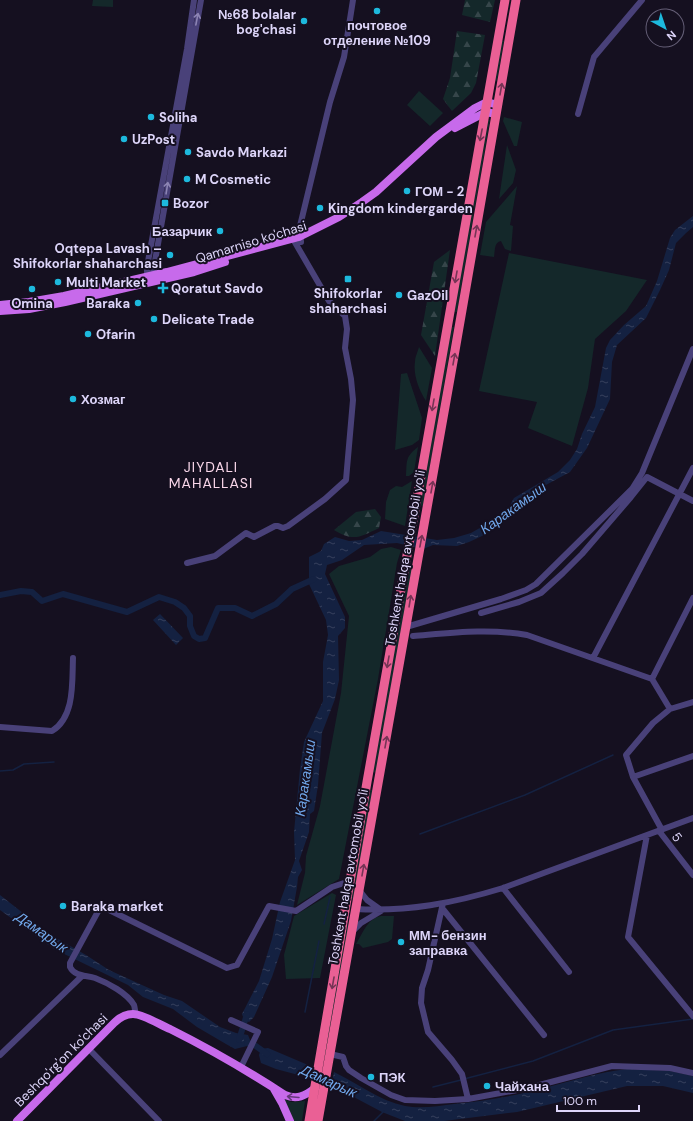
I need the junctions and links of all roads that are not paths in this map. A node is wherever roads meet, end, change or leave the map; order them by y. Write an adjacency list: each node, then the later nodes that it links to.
1 (194, 0): 15 (street)
2 (201, 0): 15 (street, one-way to 2)
3 (353, 0): 14 (street)
4 (505, 0): 7 (highway, Toshkent halqa avtomobil yo'li)
5 (516, 0): 8 (highway, Toshkent halqa avtomobil yo'li)
6 (642, 0): 12 (street)
7 (499, 34): 8 (highway); 9 (highway, Toshkent halqa avtomobil yo'li)
8 (510, 36): 10 (highway, Toshkent halqa avtomobil yo'li, one-way to 8)
9 (487, 102): 10 (main road); 11 (highway, Toshkent halqa avtomobil yo'li); 13 (main road, Qamarniso ko'chasi)
10 (497, 109): 11 (main road); 19 (highway, Toshkent halqa avtomobil yo'li, one-way to 10)
11 (486, 112): 13 (main road, Qamarniso ko'chasi); 18 (highway, Toshkent halqa avtomobil yo'li, one-way to 18)
12 (578, 114)
13 (340, 219): 14 (main road, Qamarniso ko'chasi)
14 (297, 240): 15 (main road, Qamarniso ko'chasi); 24 (street)
15 (150, 278): 16 (main road, Qamarniso ko'chasi); 17 (main road, Qamarniso ko'chasi)
16 (0, 305)
17 (0, 311)
18 (448, 317): 19 (highway); 37 (highway, Toshkent halqa avtomobil yo'li, one-way to 37)
19 (461, 319): 27 (highway, Toshkent halqa avtomobil yo'li, one-way to 19)
20 (693, 349): 27 (street)
21 (693, 468): 22 (street)
22 (679, 494): 23 (street); 26 (street); 30 (street)
23 (693, 501)
24 (187, 563)
25 (693, 598): 31 (street)
26 (481, 613)
27 (406, 627): 38 (highway, Toshkent halqa avtomobil yo'li, one-way to 27)
28 (412, 636): 30 (street)
29 (73, 658): 34 (street)
30 (593, 658): 31 (street)
31 (652, 679): 33 (street)
32 (693, 702): 33 (street)
33 (670, 709): 36 (street, 5)
34 (0, 727)
35 (693, 756): 36 (street)
36 (633, 777): 40 (street, 5)
37 (367, 782): 38 (highway); 43 (highway, Toshkent halqa avtomobil yo'li)
38 (379, 784): 45 (highway, Toshkent halqa avtomobil yo'li, one-way to 38)
39 (693, 818): 40 (street)
40 (660, 830): 41 (street); 42 (street, 5)
41 (647, 835): 44 (street); 54 (street)
42 (693, 875)
43 (350, 881): 47 (highway, Toshkent halqa avtomobil yo'li); 52 (street)
44 (503, 888): 46 (street); 51 (street)
45 (359, 890): 48 (highway, Toshkent halqa avtomobil yo'li); 49 (street)
46 (442, 905): 49 (street); 56 (street); 64 (street)
47 (345, 908): 48 (highway); 59 (highway, Toshkent halqa avtomobil yo'li, one-way to 59)
48 (356, 909): 49 (street); 50 (highway, Toshkent halqa avtomobil yo'li)
49 (382, 911): 50 (street)
50 (352, 932): 59 (highway, Toshkent halqa avtomobil yo'li)
51 (569, 972)
52 (82, 976): 53 (street); 58 (street)
53 (136, 1015): 57 (main road, Beshqo'rg'on ko'chasi); 60 (main road)
54 (693, 1016)
55 (231, 1020): 60 (street)
56 (544, 1036)
57 (88, 1048): 65 (street); 66 (main road, Beshqo'rg'on ko'chasi)
58 (0, 1055)
59 (326, 1058): 63 (highway, Toshkent halqa avtomobil yo'li); 64 (street)
60 (241, 1067): 62 (main road)
61 (693, 1073): 64 (street)
62 (272, 1087): 63 (main road, one-way to 62); 67 (main road)
63 (319, 1090): 68 (highway, Toshkent halqa avtomobil yo'li); 69 (highway, Toshkent halqa avtomobil yo'li)
64 (468, 1099)
65 (158, 1120)
66 (17, 1121)
67 (290, 1121)
68 (309, 1121)
69 (318, 1121)

